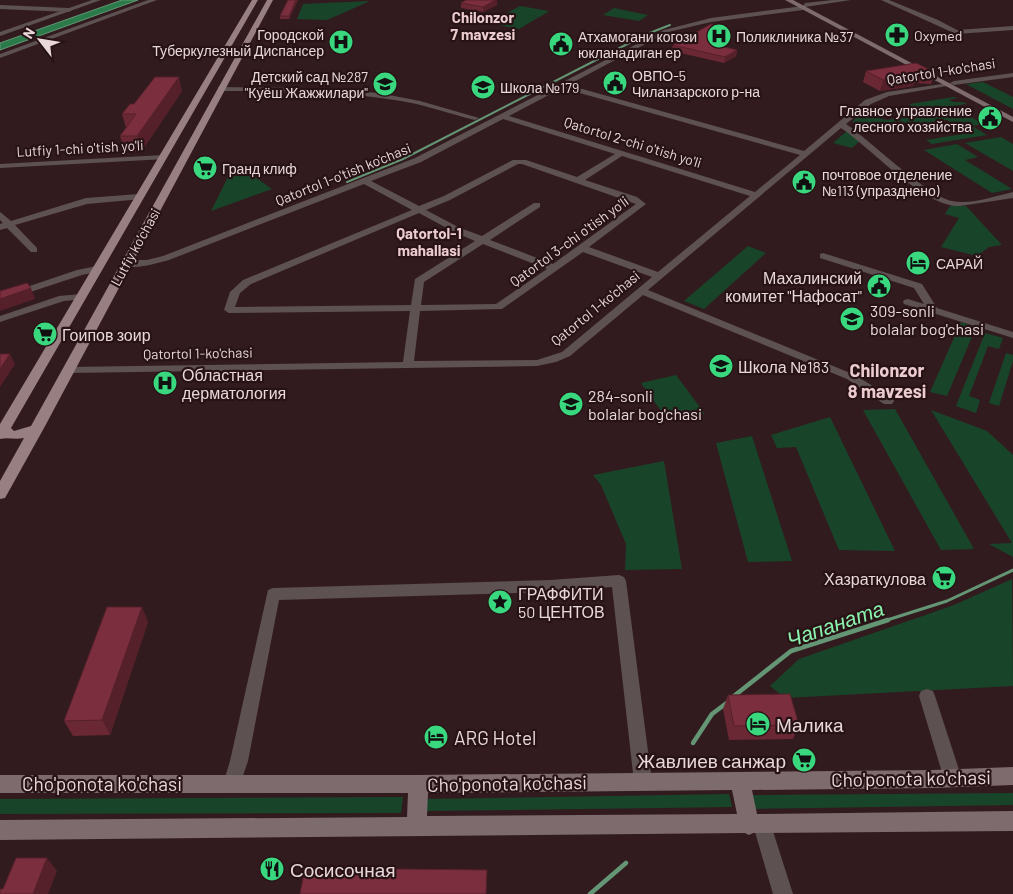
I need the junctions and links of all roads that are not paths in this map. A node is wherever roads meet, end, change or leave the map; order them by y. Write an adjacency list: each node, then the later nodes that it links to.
1 (98, 0): 10 (street)
2 (154, 0): 13 (street)
3 (255, 0): 14 (main road, Lutfiy ko'chasi)
4 (270, 0): 15 (main road, Lutfiy ko'chasi)
5 (788, 0): 8 (main road)
6 (848, 0): 8 (street, Qatortol 1-o'tish ko'chasi)
7 (884, 0): 11 (street)
8 (802, 5): 17 (main road); 18 (street, Qatortol 1-o'tish ko'chasi)
9 (0, 7): 10 (street)
10 (69, 10): 12 (street)
11 (1013, 28)
12 (0, 34)
13 (0, 56)
14 (215, 68): 15 (main road); 19 (main road, Lutfiy ko'chasi)
15 (233, 68): 20 (main road, Lutfiy ko'chasi)
16 (1013, 75): 17 (street, Qatortol 1-ko'chasi)
17 (950, 84): 21 (main road); 24 (main road); 25 (street, Qatortol 1-ko'chasi)
18 (560, 85): 22 (street, Qatortol 1-o'tish ko'chasi); 27 (street)
19 (204, 87): 20 (main road); 28 (main road, Lutfiy ko'chasi)
20 (222, 88): 23 (street); 43 (main road, Lutfiy ko'chasi)
21 (1013, 114)
22 (502, 116): 26 (street, Qatortol 2-chi o'tish yo'li); 31 (street, Qatortol 1-o'tish ko'chasi)
23 (474, 118)
24 (1013, 120)
25 (840, 124): 27 (street, Qatortol 1-ko'chasi); 32 (street)
26 (621, 153): 30 (street); 33 (street, Qatortol 2-chi o'tish yo'li)
27 (806, 154): 33 (street, Qatortol 1-ko'chasi)
28 (162, 158): 29 (street, Lutfiy 1-chi o'tish yo'li); 34 (main road, Lutfiy ko'chasi)
29 (0, 166)
30 (579, 180): 36 (street, Qatortol 3-chi o'tish yo'li); 40 (street, Qatortol 3-chi o'tish yo'li)
31 (365, 181): 36 (street); 43 (street, Qatortol 1-o'tish ko'chasi)
32 (1013, 194)
33 (756, 195): 46 (street, Qatortol 1-ko'chasi)
34 (139, 198): 38 (street); 45 (main road, Lutfiy ko'chasi)
35 (537, 205): 39 (street)
36 (419, 210): 39 (street); 51 (street, Qatortol 3-chi o'tish yo'li)
37 (0, 215): 38 (street)
38 (4, 226): 41 (street)
39 (482, 241): 44 (street); 51 (street)
40 (582, 248): 44 (street, Qatortol 3-chi o'tish yo'li); 46 (street)
41 (34, 250)
42 (823, 256): 52 (street)
43 (126, 264): 56 (main road, Lutfiy ko'chasi)
44 (554, 268): 51 (street, Qatortol 3-chi o'tish yo'li)
45 (97, 269): 48 (main road, Lutfiy ko'chasi); 49 (street)
46 (659, 276): 47 (street, Qatortol 1-ko'chasi)
47 (641, 291): 55 (street, Qatortol 1-ko'chasi); 57 (street)
48 (81, 297): 53 (street); 59 (main road, Lutfiy ko'chasi)
49 (0, 299)
50 (908, 302): 52 (street)
51 (415, 307): 55 (street)
52 (933, 310): 54 (street)
53 (0, 319)
54 (1013, 335)
55 (408, 365): 56 (street, Qatortol 1-ko'chasi)
56 (68, 370): 58 (main road, Lutfiy ko'chasi)
57 (888, 401)
58 (37, 428): 59 (main road); 60 (main road, Lutfiy ko'chasi)
59 (2, 432)
60 (0, 494)
61 (927, 696): 63 (street)
62 (1013, 776): 63 (main road, Cho'ponota ko'chasi)
63 (953, 779): 64 (main road, Cho'ponota ko'chasi)
64 (740, 781): 65 (main road, Cho'ponota ko'chasi); 70 (main road)
65 (643, 782): 67 (street); 68 (main road, Cho'ponota ko'chasi)
66 (0, 784): 67 (main road, Cho'ponota ko'chasi)
67 (232, 784): 68 (main road, Cho'ponota ko'chasi)
68 (418, 784): 71 (main road)
69 (1013, 821): 70 (main road)
70 (755, 825): 71 (main road); 73 (street)
71 (417, 826): 72 (main road)
72 (0, 830)
73 (783, 894)

